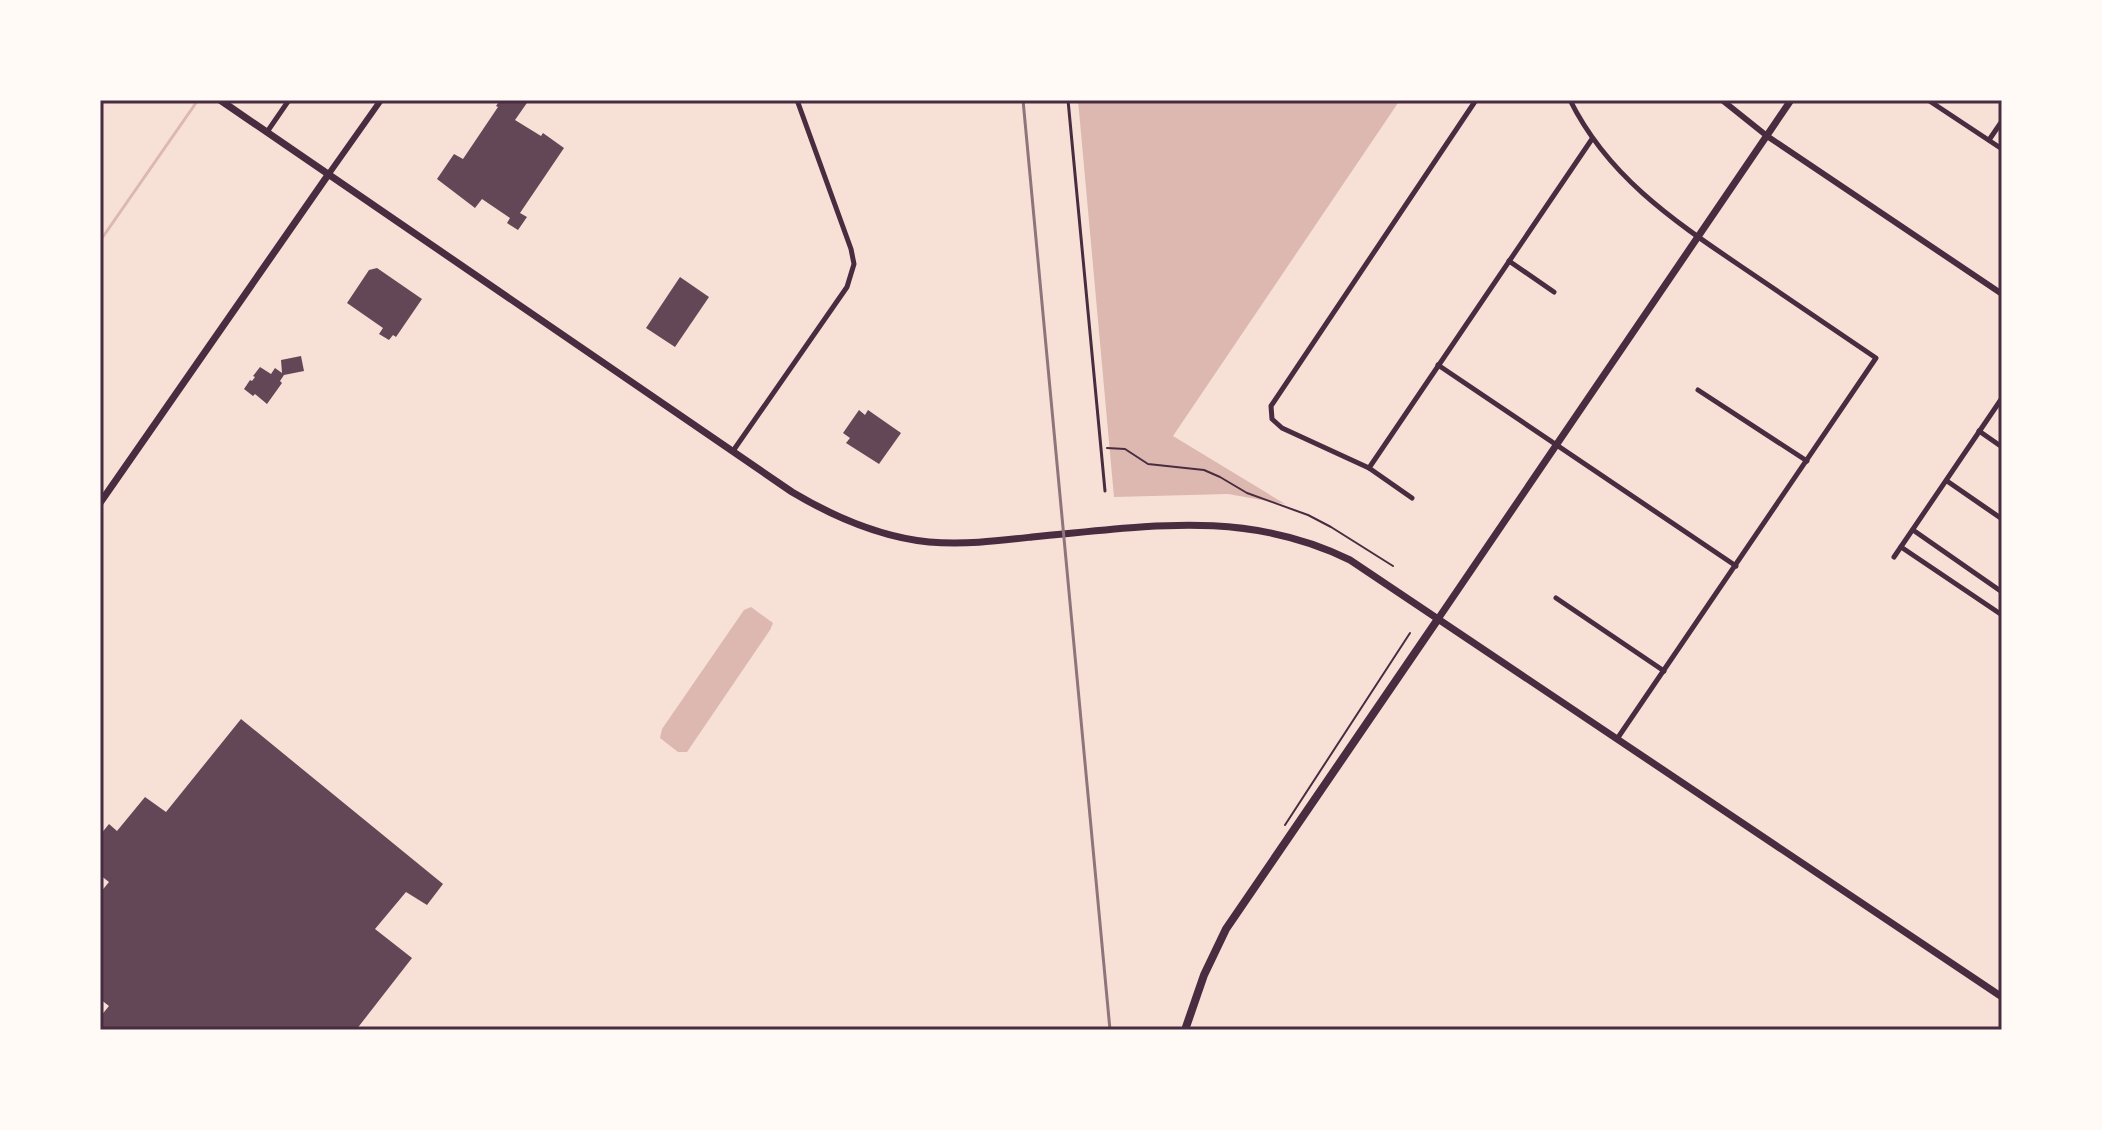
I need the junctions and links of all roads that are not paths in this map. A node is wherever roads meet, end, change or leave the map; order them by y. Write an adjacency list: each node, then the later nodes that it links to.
1 (220, 100): 12 (main road)
2 (289, 100): 12 (street)
3 (381, 100): 17 (street)
4 (797, 100): 28 (street)
5 (1068, 100): 32 (lane)
6 (1476, 100): 30 (street)
7 (1570, 100): 14 (street)
8 (1722, 100): 13 (street)
9 (1791, 100): 13 (main road)
10 (1928, 100): 15 (street)
11 (2002, 121): 15 (street)
12 (267, 133): 17 (main road)
13 (1767, 136): 18 (main road); 21 (street)
14 (1592, 139): 18 (street); 19 (street)
15 (1989, 140): 16 (street)
16 (2002, 149)
17 (328, 175): 28 (main road); 34 (main road)
18 (1697, 237): 26 (main road); 29 (street)
19 (1509, 261): 20 (street); 22 (street)
20 (1554, 292)
21 (2002, 294)
22 (1438, 365): 26 (street); 30 (street)
23 (1698, 390): 29 (street)
24 (2002, 398): 25 (street)
25 (1979, 431): 27 (street); 31 (street)
26 (1556, 445): 39 (street); 43 (main road)
27 (2002, 447)
28 (733, 451): 43 (main road)
29 (1807, 461): 39 (street)
30 (1369, 468): 33 (street)
31 (1946, 481): 35 (street); 36 (street)
32 (1105, 491)
33 (1412, 498)
34 (100, 503)
35 (2002, 519)
36 (1913, 530): 37 (street); 40 (street)
37 (1901, 547): 38 (street); 42 (street)
38 (1894, 557)
39 (1736, 566): 44 (street)
40 (2002, 592)
41 (1556, 598): 44 (street)
42 (2002, 615)
43 (1438, 619): 45 (main road); 47 (main road)
44 (1664, 671): 45 (street)
45 (1617, 739): 46 (main road)
46 (2002, 997)
47 (1185, 1030)

